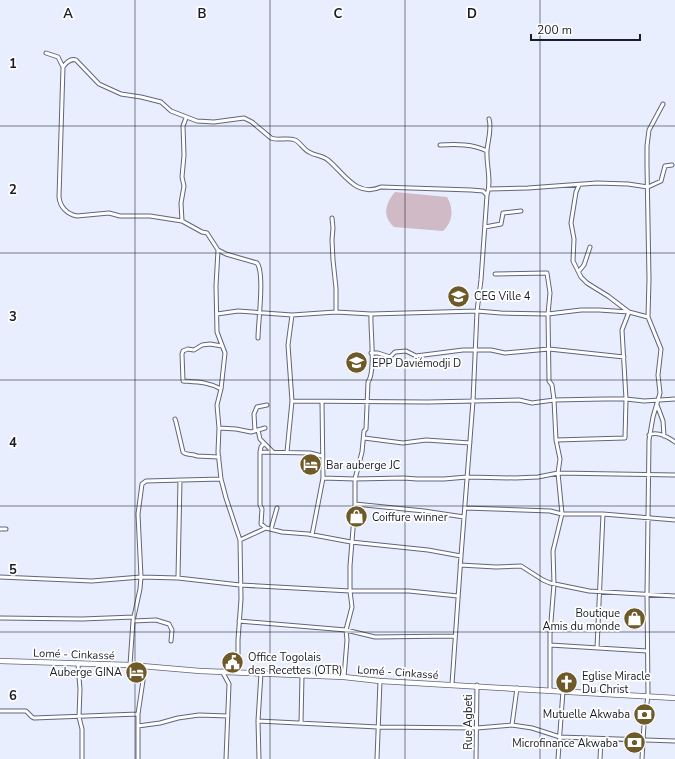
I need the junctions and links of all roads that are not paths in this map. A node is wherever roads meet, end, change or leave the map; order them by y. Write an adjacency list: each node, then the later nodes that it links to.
1 (46, 53): 2 (street)
2 (62, 67): 4 (street); 15 (street)
3 (663, 104): 10 (street)
4 (186, 118): 12 (street); 15 (street)
5 (489, 119): 7 (street)
6 (440, 145): 7 (street)
7 (487, 151): 11 (street)
8 (672, 165): 10 (street)
9 (579, 185): 10 (street); 11 (street); 19 (street)
10 (648, 187): 29 (street)
11 (489, 189): 12 (street)
12 (486, 194): 16 (street)
13 (521, 211): 16 (street)
14 (332, 218): 22 (street)
15 (182, 221): 18 (street)
16 (485, 227): 21 (street)
17 (590, 247): 19 (street)
18 (218, 250): 24 (street); 25 (street)
19 (579, 271): 23 (street)
20 (495, 274): 27 (street)
21 (478, 311): 26 (street); 27 (street); 33 (street)
22 (336, 312): 26 (street); 28 (street)
23 (629, 312): 27 (street); 29 (street); 35 (street)
24 (259, 313): 25 (street); 28 (street); 30 (street)
25 (217, 314): 31 (street)
26 (372, 314): 34 (street)
27 (548, 314): 32 (street)
28 (292, 315): 41 (street)
29 (648, 317): 39 (street)
30 (258, 338)
31 (222, 346): 36 (street); 36 (street)
32 (549, 349): 33 (street); 35 (street); 38 (street)
33 (476, 350): 34 (street); 42 (street)
34 (371, 353): 44 (street)
35 (624, 357): 37 (street)
36 (221, 388): 48 (street)
37 (626, 399): 38 (street); 39 (street); 54 (street)
38 (554, 400): 42 (street); 54 (street)
39 (659, 400): 40 (street); 45 (street)
40 (675, 400)
41 (292, 401): 43 (street); 60 (street)
42 (473, 401): 44 (street); 57 (street)
43 (322, 402): 44 (street); 62 (street)
44 (367, 402): 53 (street)
45 (657, 404): 51 (street); 52 (street)
46 (267, 405): 50 (street)
47 (175, 419): 61 (street)
48 (219, 428): 50 (street); 61 (street)
49 (266, 428): 50 (street)
50 (256, 431): 56 (street)
51 (649, 435): 52 (street); 64 (street)
52 (664, 436): 55 (street)
53 (364, 438): 57 (street); 69 (street)
54 (556, 440): 63 (street)
55 (675, 442)
56 (264, 443): 58 (street); 59 (street)
57 (470, 443): 66 (street)
58 (260, 452): 59 (street); 79 (street)
59 (274, 452): 60 (street)
60 (287, 452): 62 (street)
61 (219, 456): 68 (street)
62 (322, 456): 67 (street)
63 (558, 473): 64 (street); 66 (street); 74 (street)
64 (648, 475): 65 (street); 77 (street)
65 (675, 475)
66 (467, 477): 69 (street); 73 (street)
67 (323, 478): 69 (street); 83 (street)
68 (221, 479): 70 (street); 84 (street)
69 (355, 479): 71 (street)
70 (180, 480): 89 (street); 90 (street)
71 (355, 504): 76 (street); 85 (street)
72 (277, 508): 82 (street)
73 (465, 508): 74 (street); 76 (street)
74 (562, 514): 75 (street); 91 (street)
75 (603, 514): 77 (street); 94 (street)
76 (464, 517): 86 (street)
77 (648, 517): 78 (street); 95 (street)
78 (675, 520)
79 (266, 528): 82 (street); 84 (street)
80 (6, 529): 81 (street)
81 (0, 530)
82 (271, 530): 83 (street)
83 (312, 535): 85 (street)
84 (240, 540): 92 (street)
85 (351, 542): 86 (street); 93 (street)
86 (461, 556): 87 (street)
87 (460, 565): 91 (street); 96 (street)
88 (0, 577): 89 (street)
89 (140, 577): 90 (street); 99 (street)
90 (178, 578): 92 (street)
91 (554, 584): 94 (street); 104 (street)
92 (241, 585): 93 (street); 100 (street)
93 (350, 591): 96 (street); 101 (street)
94 (600, 592): 95 (street); 105 (street)
95 (647, 594): 97 (street); 106 (street)
96 (458, 596): 102 (street)
97 (675, 596)
98 (0, 618): 99 (street)
99 (134, 619): 103 (street); 109 (street)
100 (239, 621): 101 (street); 112 (street)
101 (346, 630): 102 (street); 115 (street)
102 (455, 636): 117 (street)
103 (171, 641)
104 (550, 645): 105 (street); 120 (street)
105 (597, 648): 106 (street)
106 (647, 651): 122 (street)
107 (0, 661): 108 (highway, Lomé - Cinkassé)
108 (78, 664): 109 (highway, Lomé - Cinkassé); 126 (street)
109 (130, 665): 110 (highway, Lomé - Cinkassé)
110 (145, 667): 111 (highway, Lomé - Cinkassé); 125 (street)
111 (222, 671): 112 (highway, Lomé - Cinkassé); 127 (street)
112 (238, 672): 113 (highway, Lomé - Cinkassé)
113 (261, 673): 114 (highway, Lomé - Cinkassé); 128 (street)
114 (302, 675): 115 (highway, Lomé - Cinkassé); 129 (street)
115 (344, 677): 116 (highway, Lomé - Cinkassé)
116 (380, 681): 117 (highway, Lomé - Cinkassé); 132 (street)
117 (452, 684): 118 (highway, Lomé - Cinkassé)
118 (477, 685): 119 (highway, Lomé - Cinkassé); 133 (street, Rue Agbeti)
119 (517, 688): 120 (highway, Lomé - Cinkassé); 130 (street)
120 (550, 690): 121 (highway, Lomé - Cinkassé)
121 (563, 691): 122 (highway, Lomé - Cinkassé); 134 (street)
122 (648, 696): 123 (highway, Lomé - Cinkassé); 136 (street)
123 (675, 698)
124 (0, 711): 126 (street)
125 (138, 714): 126 (street); 131 (street)
126 (79, 716): 138 (street)
127 (228, 716): 131 (street); 140 (street)
128 (258, 721): 129 (street); 141 (street)
129 (301, 723): 132 (street)
130 (512, 725): 133 (street); 134 (street)
131 (138, 726): 139 (street)
132 (378, 727): 133 (street); 142 (street)
133 (476, 728): 143 (street, Rue Agbeti)
134 (560, 737): 135 (street); 144 (street)
135 (601, 739): 136 (street); 145 (street)
136 (644, 740): 137 (street); 146 (street)
137 (675, 741)
138 (82, 759)
139 (138, 759)
140 (226, 759)
141 (259, 759)
142 (377, 759)
143 (476, 759)
144 (558, 759)
145 (600, 759)
146 (642, 759)

